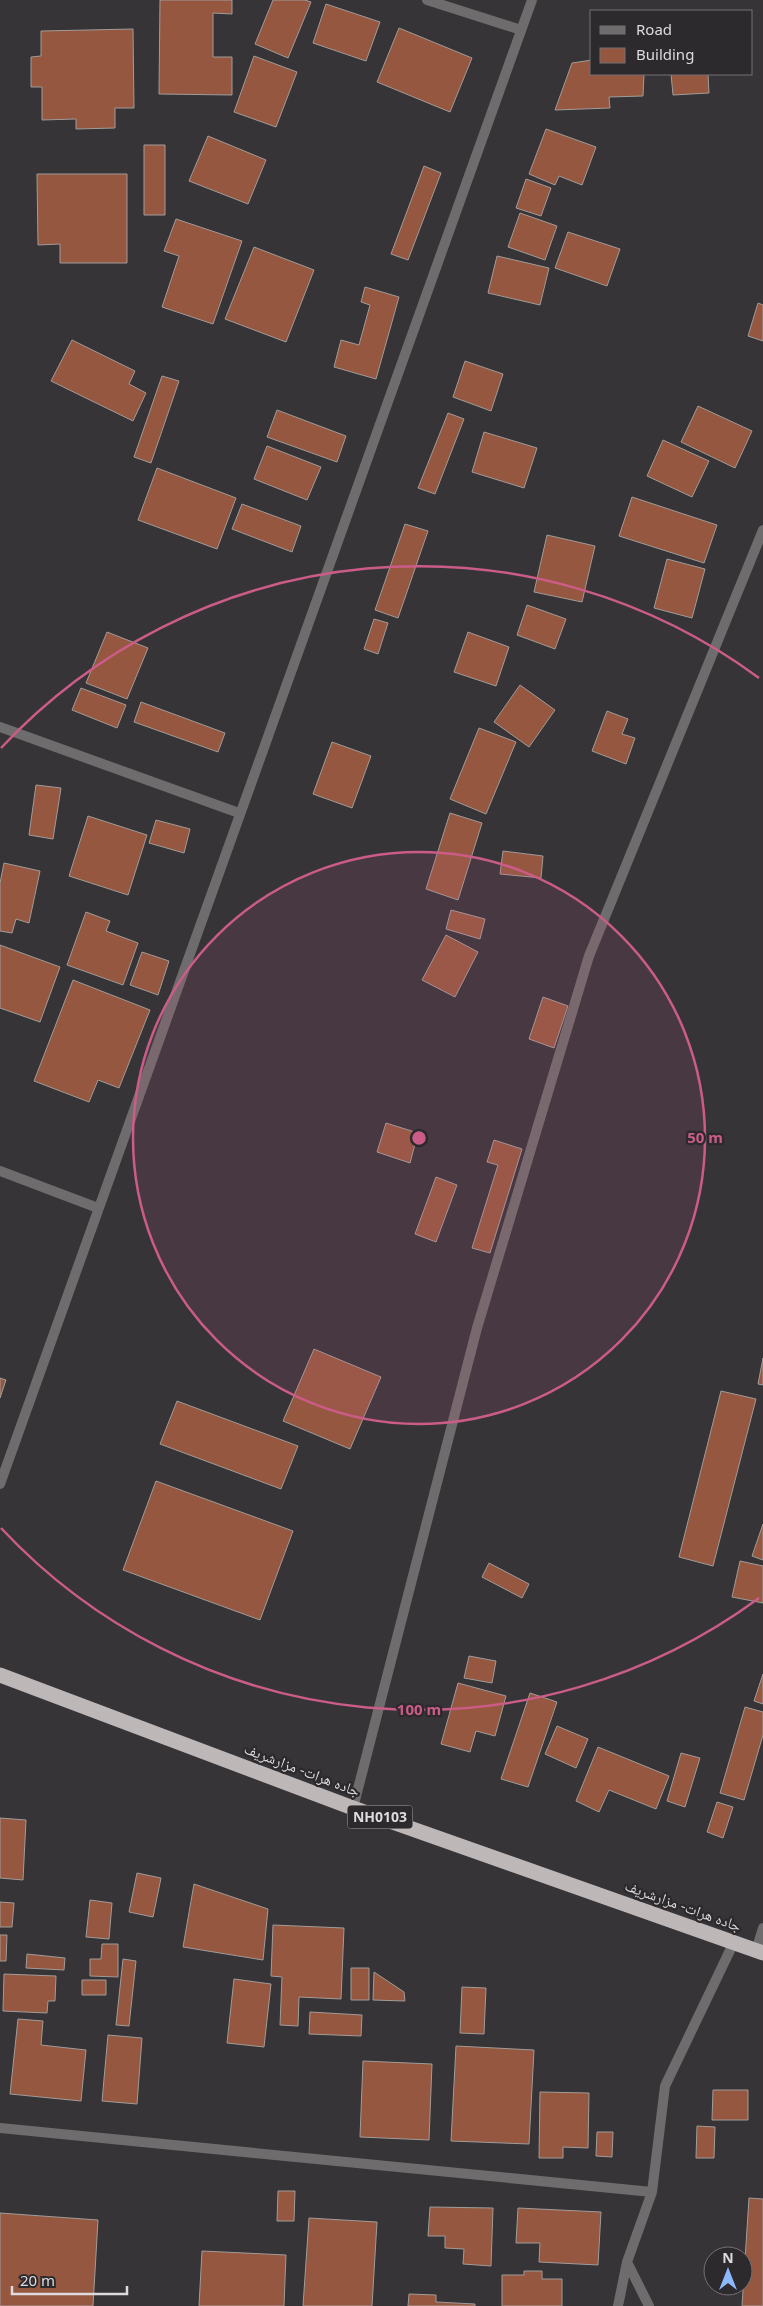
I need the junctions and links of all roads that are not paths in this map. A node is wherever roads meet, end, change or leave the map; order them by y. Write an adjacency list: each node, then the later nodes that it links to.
1 (427, 0): 3 (street)
2 (532, 0): 3 (street)
3 (521, 30): 6 (street)
4 (763, 530): 11 (street)
5 (0, 728): 6 (street)
6 (240, 813): 8 (street)
7 (0, 1171): 8 (street)
8 (98, 1208): 9 (street)
9 (0, 1484)
10 (0, 1675): 11 (highway, جاده هرات- مزارشریف / NH0103)
11 (353, 1808): 13 (highway, جاده هرات- مزارشریف / NH0103)
12 (763, 1928): 14 (street)
13 (734, 1942): 14 (highway, جاده هرات- مزارشریف / NH0103); 16 (street)
14 (760, 1952)
15 (0, 2128): 16 (street)
16 (652, 2192): 17 (street)
17 (627, 2262): 18 (street); 19 (street)
18 (618, 2306)
19 (650, 2306)

